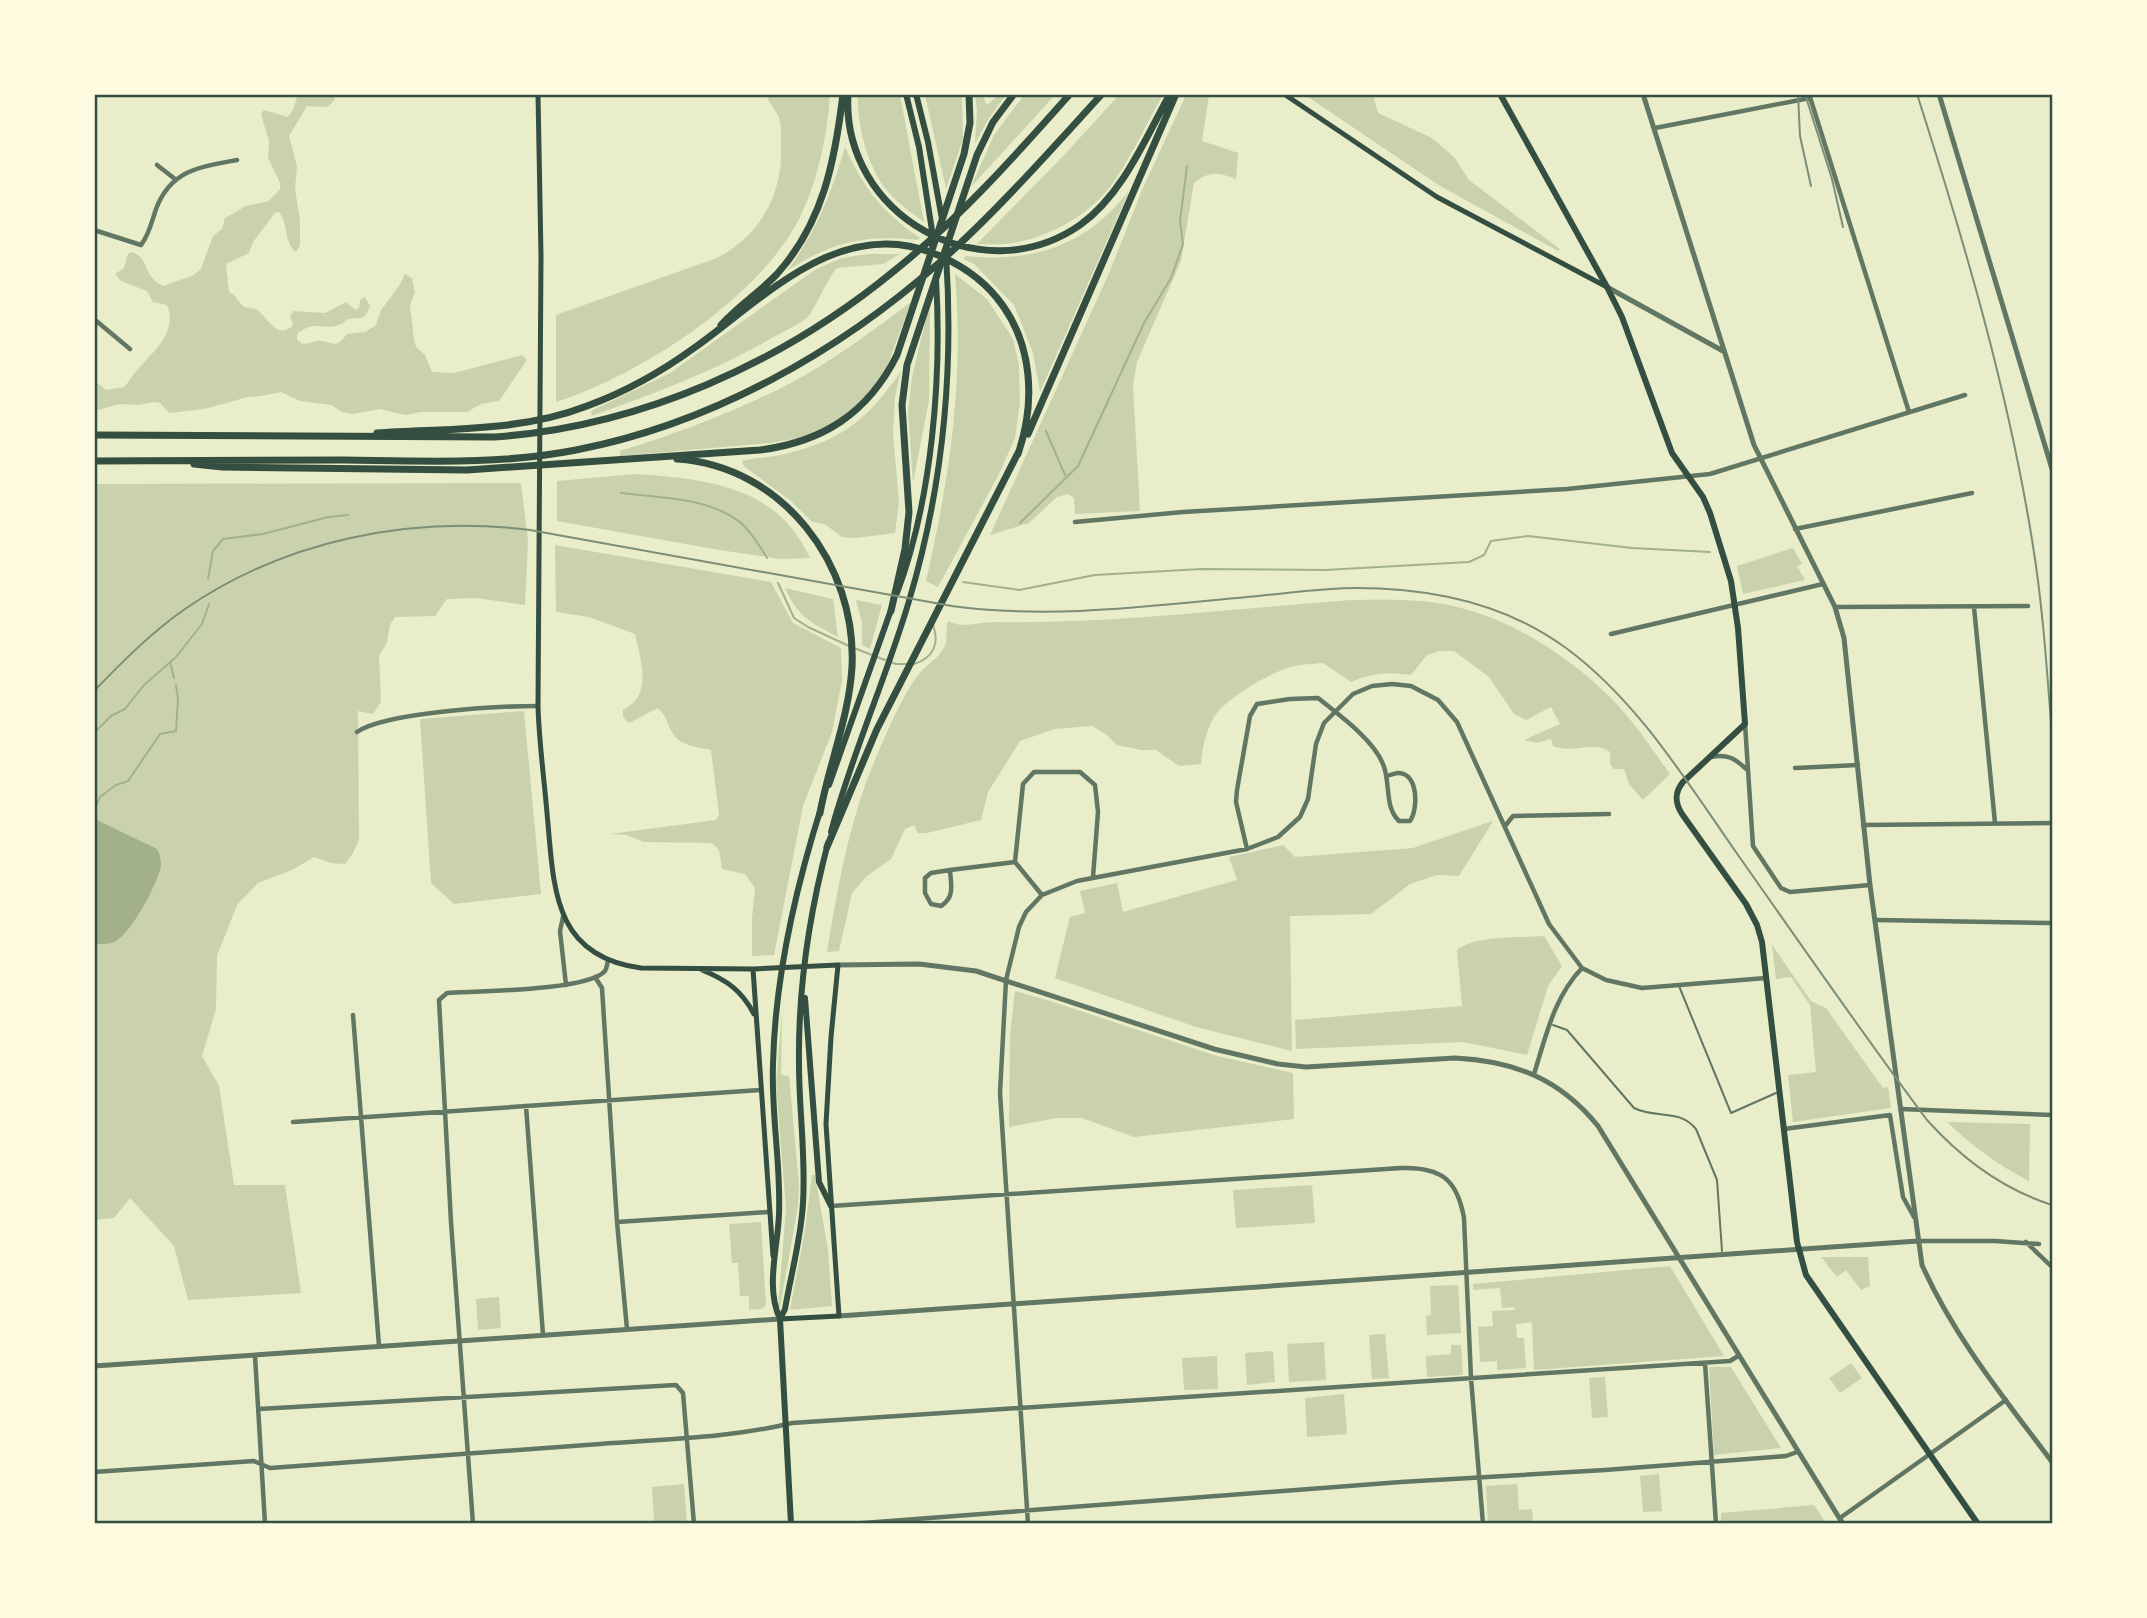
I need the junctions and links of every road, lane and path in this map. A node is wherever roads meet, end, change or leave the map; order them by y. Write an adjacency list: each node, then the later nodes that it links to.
1 (538, 94): 48 (main road)
2 (843, 94): 24 (highway)
3 (848, 94): 10 (highway)
4 (906, 94): 46 (main road)
5 (916, 94): 63 (main road)
6 (969, 94): 33 (highway)
7 (1014, 94): 46 (highway)
8 (1070, 94): 30 (highway)
9 (1102, 94): 35 (highway)
10 (1170, 94)
11 (1176, 94): 31 (highway)
12 (1284, 94): 22 (main road)
13 (1500, 94): 22 (main road)
14 (1643, 94): 17 (street)
15 (1939, 94): 36 (street)
16 (1809, 96): 17 (street); 28 (street)
17 (1655, 128): 26 (street)
18 (237, 160): 20 (street)
19 (157, 165): 20 (street)
20 (175, 179): 21 (street)
21 (95, 231)
22 (1607, 287): 26 (street); 37 (main road)
23 (94, 319): 25 (street)
24 (708, 338): 30 (highway); 31 (highway)
25 (130, 349)
26 (1723, 351): 32 (street)
27 (1965, 395): 28 (street)
28 (1909, 412): 32 (street)
29 (94, 435): 30 (highway)
30 (336, 436)
31 (1018, 454): 63 (highway)
32 (1759, 458): 37 (street); 40 (street)
33 (655, 459): 35 (highway); 57 (highway)
34 (94, 461): 35 (highway)
35 (169, 461)
36 (2053, 468)
37 (1688, 476): 39 (street); 42 (main road)
38 (1972, 493): 40 (street)
39 (1075, 522)
40 (1795, 529): 41 (street)
41 (1823, 584): 42 (street); 44 (street)
42 (1735, 606): 47 (street); 50 (main road)
43 (2028, 606): 45 (street)
44 (1835, 607): 45 (street); 53 (street)
45 (1973, 607): 60 (street)
46 (891, 611): 57 (main road)
47 (1611, 634)
48 (538, 706): 51 (street); 70 (main road)
49 (1334, 711): 56 (street); 62 (street); 64 (street); 64 (street)
50 (1745, 724): 52 (main road); 55 (street)
51 (357, 732)
52 (1710, 757): 55 (street); 79 (main road)
53 (1858, 765): 54 (street); 61 (street)
54 (1795, 768)
55 (1746, 769): 68 (street)
56 (1387, 776): 56 (street)
57 (820, 813): 109 (main road)
58 (1609, 814): 62 (street)
59 (2053, 822): 60 (street)
60 (1995, 823): 61 (street)
61 (1863, 825): 68 (street)
62 (1505, 826): 76 (street)
63 (827, 847): 81 (main road)
64 (1247, 849): 67 (street)
65 (1015, 862): 66 (street); 67 (street); 69 (street)
66 (950, 870): 66 (street)
67 (1094, 877): 69 (street)
68 (1870, 885): 71 (street)
69 (1042, 895): 80 (street)
70 (563, 917): 73 (main road); 82 (street)
71 (1876, 920): 72 (street); 92 (street)
72 (2053, 923)
73 (608, 961): 75 (main road); 78 (street)
74 (838, 965): 77 (main road); 80 (street); 99 (main road)
75 (696, 968): 77 (main road); 85 (main road)
76 (1582, 968): 83 (street); 86 (street)
77 (753, 969): 85 (main road)
78 (595, 977): 82 (street); 90 (street)
79 (1766, 978): 83 (street); 89 (main road)
80 (1006, 980): 87 (street); 98 (street)
81 (803, 982): 99 (main road); 114 (main road)
82 (566, 985): 93 (street)
83 (1679, 985): 89 (lane)
84 (353, 1015): 95 (street)
85 (755, 1016): 88 (main road)
86 (1550, 1024): 87 (street); 107 (lane)
87 (1534, 1074): 108 (street)
88 (761, 1090): 90 (street); 100 (main road)
89 (1780, 1091): 97 (main road)
90 (609, 1101): 91 (street); 102 (street)
91 (526, 1106): 93 (street); 116 (street)
92 (1901, 1108): 94 (street); 101 (street)
93 (446, 1111): 95 (street); 117 (street)
94 (2053, 1115)
95 (362, 1117): 96 (street); 118 (street)
96 (293, 1122)
97 (1784, 1129): 101 (street); 106 (main road)
98 (1008, 1195): 99 (street); 111 (street); 112 (street)
99 (831, 1206): 113 (main road)
100 (768, 1212): 102 (street); 109 (main road)
101 (1915, 1218): 103 (street)
102 (617, 1222): 115 (street)
103 (1918, 1241): 104 (street); 106 (street); 125 (street)
104 (2026, 1242): 105 (street); 110 (street)
105 (2039, 1244)
106 (1798, 1250): 107 (street); 131 (main road)
107 (1723, 1256): 108 (street)
108 (1679, 1259): 111 (street); 120 (street)
109 (774, 1267): 114 (main road)
110 (2053, 1267)
111 (1465, 1272): 112 (street); 123 (street)
112 (1015, 1303): 113 (street); 126 (street)
113 (839, 1316): 114 (main road)
114 (780, 1319): 115 (street); 128 (main road)
115 (627, 1329): 116 (street)
116 (542, 1335): 117 (street)
117 (460, 1342): 118 (street); 124 (street)
118 (379, 1346): 119 (street)
119 (255, 1356): 122 (street); 127 (street)
120 (1738, 1356): 121 (street); 130 (street)
121 (1705, 1363): 123 (street); 135 (street)
122 (94, 1366)
123 (1471, 1378): 126 (street); 137 (street)
124 (463, 1396): 127 (street); 129 (street); 132 (street)
125 (2007, 1400): 131 (street); 133 (street)
126 (1021, 1408): 128 (street); 138 (street)
127 (259, 1409): 134 (street)
128 (785, 1425): 129 (street); 143 (main road)
129 (686, 1438): 132 (street); 142 (street)
130 (1797, 1452): 135 (street); 139 (street)
131 (1930, 1453): 139 (street); 148 (main road)
132 (467, 1455): 134 (street); 141 (street)
133 (2053, 1462)
134 (262, 1463): 136 (street); 140 (street)
135 (1710, 1463): 137 (street); 147 (street)
136 (94, 1472)
137 (1479, 1478): 138 (street); 146 (street)
138 (1027, 1510): 144 (street); 145 (street)
139 (1841, 1521)
140 (265, 1524)
141 (473, 1524)
142 (694, 1524)
143 (791, 1524)
144 (850, 1524)
145 (1028, 1524)
146 (1483, 1524)
147 (1716, 1524)
148 (1978, 1524)

